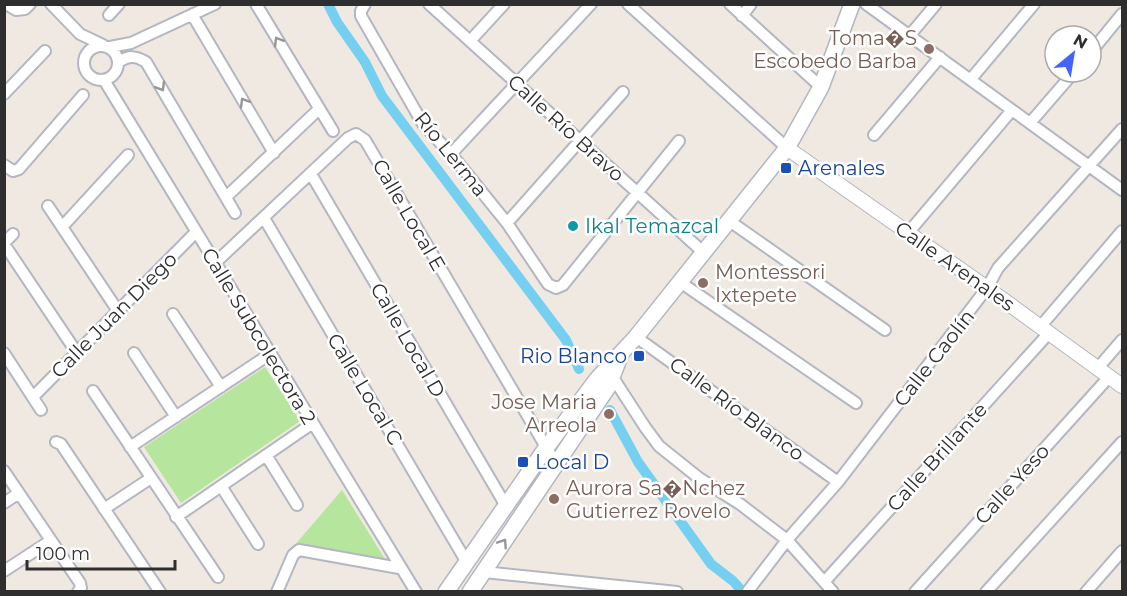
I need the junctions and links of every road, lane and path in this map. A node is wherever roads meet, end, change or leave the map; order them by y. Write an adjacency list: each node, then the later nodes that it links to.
1 (6, 4): 2 (street)
2 (30, 4)
3 (51, 4): 22 (street)
4 (119, 4): 19 (street)
5 (215, 4): 20 (street)
6 (256, 4): 39 (street, one-way to 6)
7 (429, 4): 25 (street, Calle Río Bravo)
8 (504, 4): 25 (street)
9 (591, 4): 33 (street)
10 (628, 4): 47 (street)
11 (730, 4): 21 (street)
12 (752, 4): 21 (street)
13 (852, 4): 35 (main road)
14 (866, 4): 23 (street)
15 (936, 4): 23 (street)
16 (1034, 4): 31 (street)
17 (363, 8): 49 (street, Río Lerma)
18 (1122, 14): 24 (street)
19 (109, 15)
20 (193, 16): 26 (street); 48 (street, one-way to 20)
21 (742, 16): 35 (street)
22 (80, 34): 26 (street); 28 (street)
23 (910, 35): 29 (street)
24 (1103, 37)
25 (470, 41): 33 (street, Calle Río Bravo)
26 (107, 46): 28 (street); 30 (street)
27 (45, 51): 37 (street)
28 (86, 54): 32 (street)
29 (940, 57): 31 (street); 44 (street)
30 (119, 62): 32 (street); 56 (street, one-way to 56)
31 (971, 79): 40 (street)
32 (104, 80): 64 (street, Calle Subcolectora 2)
33 (517, 84): 45 (street, Calle Río Bravo); 49 (street)
34 (1064, 84): 41 (street)
35 (821, 87): 47 (main road)
36 (623, 92): 45 (street)
37 (4, 94)
38 (83, 95): 52 (street)
39 (319, 109): 43 (street); 48 (street)
40 (1012, 110): 41 (street); 65 (street)
41 (1030, 123): 51 (street)
42 (1122, 129): 51 (street, Calle Caolín)
43 (333, 131)
44 (874, 135)
45 (580, 141): 55 (street, Calle Río Bravo); 61 (street)
46 (680, 141): 55 (street)
47 (787, 148): 60 (main road); 65 (street, Calle Arenales)
48 (274, 153): 56 (street)
49 (451, 154): 61 (street, Río Lerma)
50 (128, 155): 62 (street)
51 (1088, 167): 54 (street); 71 (street, Calle Caolín)
52 (9, 168)
53 (311, 174): 59 (street, Calle Local E); 95 (street, Calle Local E); 105 (street, Calle Local D)
54 (1122, 190)
55 (637, 192): 61 (street, Río Lerma); 68 (street, Calle Río Bravo)
56 (226, 197): 58 (street)
57 (48, 206): 62 (street)
58 (235, 213)
59 (264, 218): 69 (street, Calle Local E); 112 (street, Calle Local C)
60 (728, 220): 68 (main road); 74 (street)
61 (507, 223)
62 (62, 227): 72 (street)
63 (1122, 231): 75 (street, Calle Brillante)
64 (196, 232): 69 (street, Calle Subcolectora 2); 72 (street, Calle Juan Diego)
65 (908, 233): 71 (street, Calle Arenales)
66 (13, 234): 67 (street)
67 (4, 244): 79 (street)
68 (703, 252): 70 (main road)
69 (215, 263): 81 (street, Calle Subcolectora 2)
70 (680, 282): 76 (main road); 88 (street)
71 (987, 288): 75 (street, Calle Arenales); 100 (street, Calle Caolín)
72 (118, 311): 79 (street, Calle Juan Diego)
73 (173, 314): 85 (street)
74 (885, 330)
75 (1045, 330): 83 (street, Calle Arenales); 117 (street, Calle Brillante)
76 (636, 337): 82 (main road); 100 (street, Calle Río Blanco)
77 (1122, 340): 83 (street, Calle Yeso)
78 (4, 352): 87 (street)
79 (77, 353): 87 (street, Calle Juan Diego)
80 (134, 353): 90 (street)
81 (270, 354): 85 (street); 91 (street, Calle Subcolectora 2)
82 (609, 372): 95 (main road); 97 (main road); 108 (street)
83 (1103, 373): 84 (street, Calle Arenales); 127 (street, Calle Yeso)
84 (1122, 386)
85 (221, 387): 90 (street)
86 (93, 391): 94 (street)
87 (33, 397): 89 (street)
88 (856, 403)
89 (41, 410)
90 (176, 417): 94 (street)
91 (313, 423): 96 (street); 113 (street, Calle Subcolectora 2)
92 (56, 442): 106 (street)
93 (1122, 442): 128 (street)
94 (130, 447): 99 (street)
95 (546, 448): 97 (street, Calle Local E); 105 (main road)
96 (266, 455): 101 (street); 104 (street)
97 (556, 464): 115 (main road, one-way to 97)
98 (4, 471): 102 (street)
99 (151, 478): 106 (street); 107 (street)
100 (838, 482): 108 (street, Calle Caolín)
101 (221, 486): 107 (street); 110 (street)
102 (19, 493): 103 (street); 109 (street)
103 (4, 503)
104 (297, 505)
105 (506, 506): 112 (main road)
106 (104, 509): 119 (street)
107 (176, 517): 116 (street)
108 (787, 540): 117 (street); 125 (street, Calle Caolín)
109 (50, 541): 114 (street); 118 (street)
110 (258, 544)
111 (1122, 551): 129 (street)
112 (466, 561): 122 (main road)
113 (399, 568): 120 (street); 121 (street, Calle Subcolectora 2)
114 (4, 571)
115 (484, 572): 123 (main road); 124 (street)
116 (218, 577)
117 (825, 581): 126 (street)
118 (78, 591)
119 (160, 591)
120 (278, 591)
121 (416, 591)
122 (446, 591)
123 (470, 591)
124 (677, 591)
125 (747, 591)
126 (833, 591)
127 (915, 591)
128 (986, 591)
129 (1086, 591)

